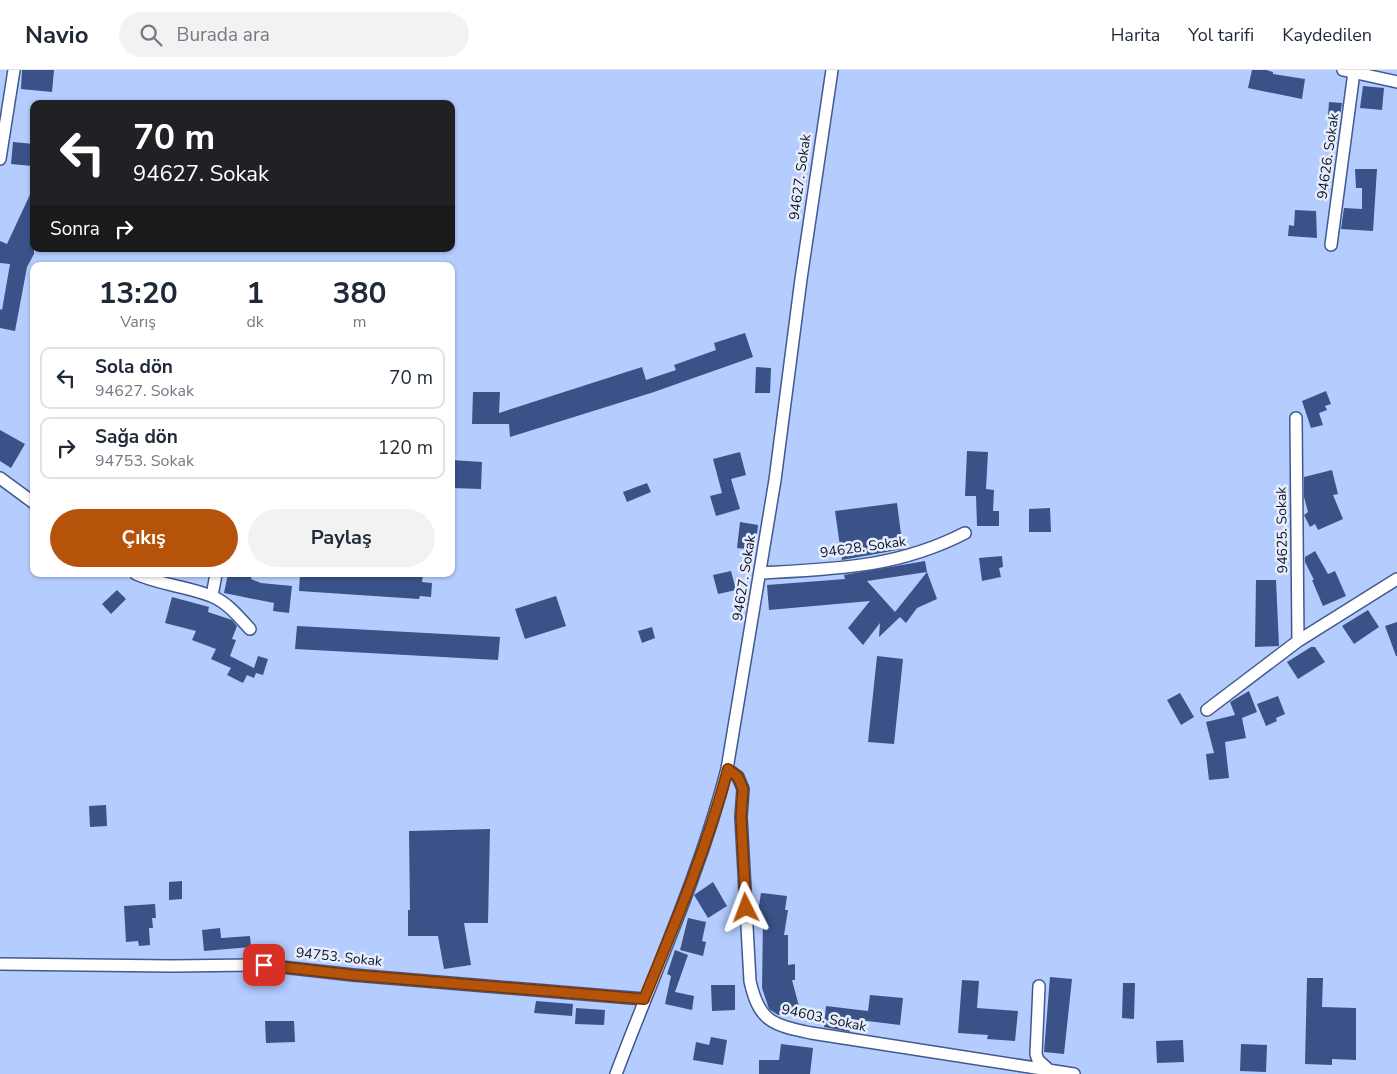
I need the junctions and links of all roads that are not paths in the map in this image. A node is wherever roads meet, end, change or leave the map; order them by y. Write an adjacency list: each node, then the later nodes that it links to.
1 (14, 70): 5 (street)
2 (832, 70): 11 (street, 94627. Sokak)
3 (1349, 71): 4 (street, 94626. Sokak); 6 (street, 94626. Sokak)
4 (1397, 82)
5 (0, 159)
6 (1331, 245)
7 (1296, 418): 17 (street, 94625. Sokak)
8 (0, 478): 9 (street)
9 (30, 500)
10 (965, 533): 11 (street, 94628. Sokak)
11 (760, 572): 19 (street, 94627. Sokak)
12 (144, 577): 15 (street)
13 (215, 577): 15 (street)
14 (1397, 579): 17 (street)
15 (212, 596): 16 (street)
16 (250, 629)
17 (1298, 641): 18 (street)
18 (1207, 710)
19 (728, 769): 22 (street, 94627. Sokak); 23 (street, 94603. Sokak)
20 (0, 964): 22 (street, 94753. Sokak)
21 (1038, 986): 23 (street)
22 (644, 999): 24 (street, 94627. Sokak)
23 (1049, 1070): 25 (street, 94603. Sokak)
24 (616, 1074)
25 (1074, 1074)

